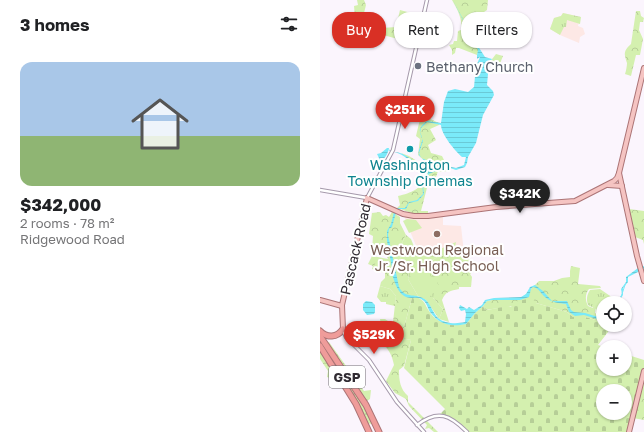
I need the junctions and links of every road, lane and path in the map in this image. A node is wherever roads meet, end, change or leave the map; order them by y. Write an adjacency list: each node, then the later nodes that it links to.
1 (427, 0): 7 (street, Pascack Road)
2 (644, 68): 3 (main road)
3 (619, 174): 4 (main road); 5 (main road)
4 (604, 186): 5 (main road); 7 (main road)
5 (622, 186): 8 (main road)
6 (320, 190): 7 (street)
7 (367, 198): 10 (main road, Pascack Road)
8 (644, 281)
9 (320, 300): 10 (main road)
10 (342, 306): 11 (main road, Pascack Road)
11 (342, 329): 12 (highway); 16 (street)
12 (320, 331)
13 (320, 336): 18 (highway, GSP)
14 (320, 346): 17 (highway, GSP)
15 (644, 371): 21 (main road)
16 (417, 425): 19 (street); 20 (street)
17 (368, 432)
18 (379, 432)
19 (424, 432)
20 (467, 432)
21 (629, 432)

